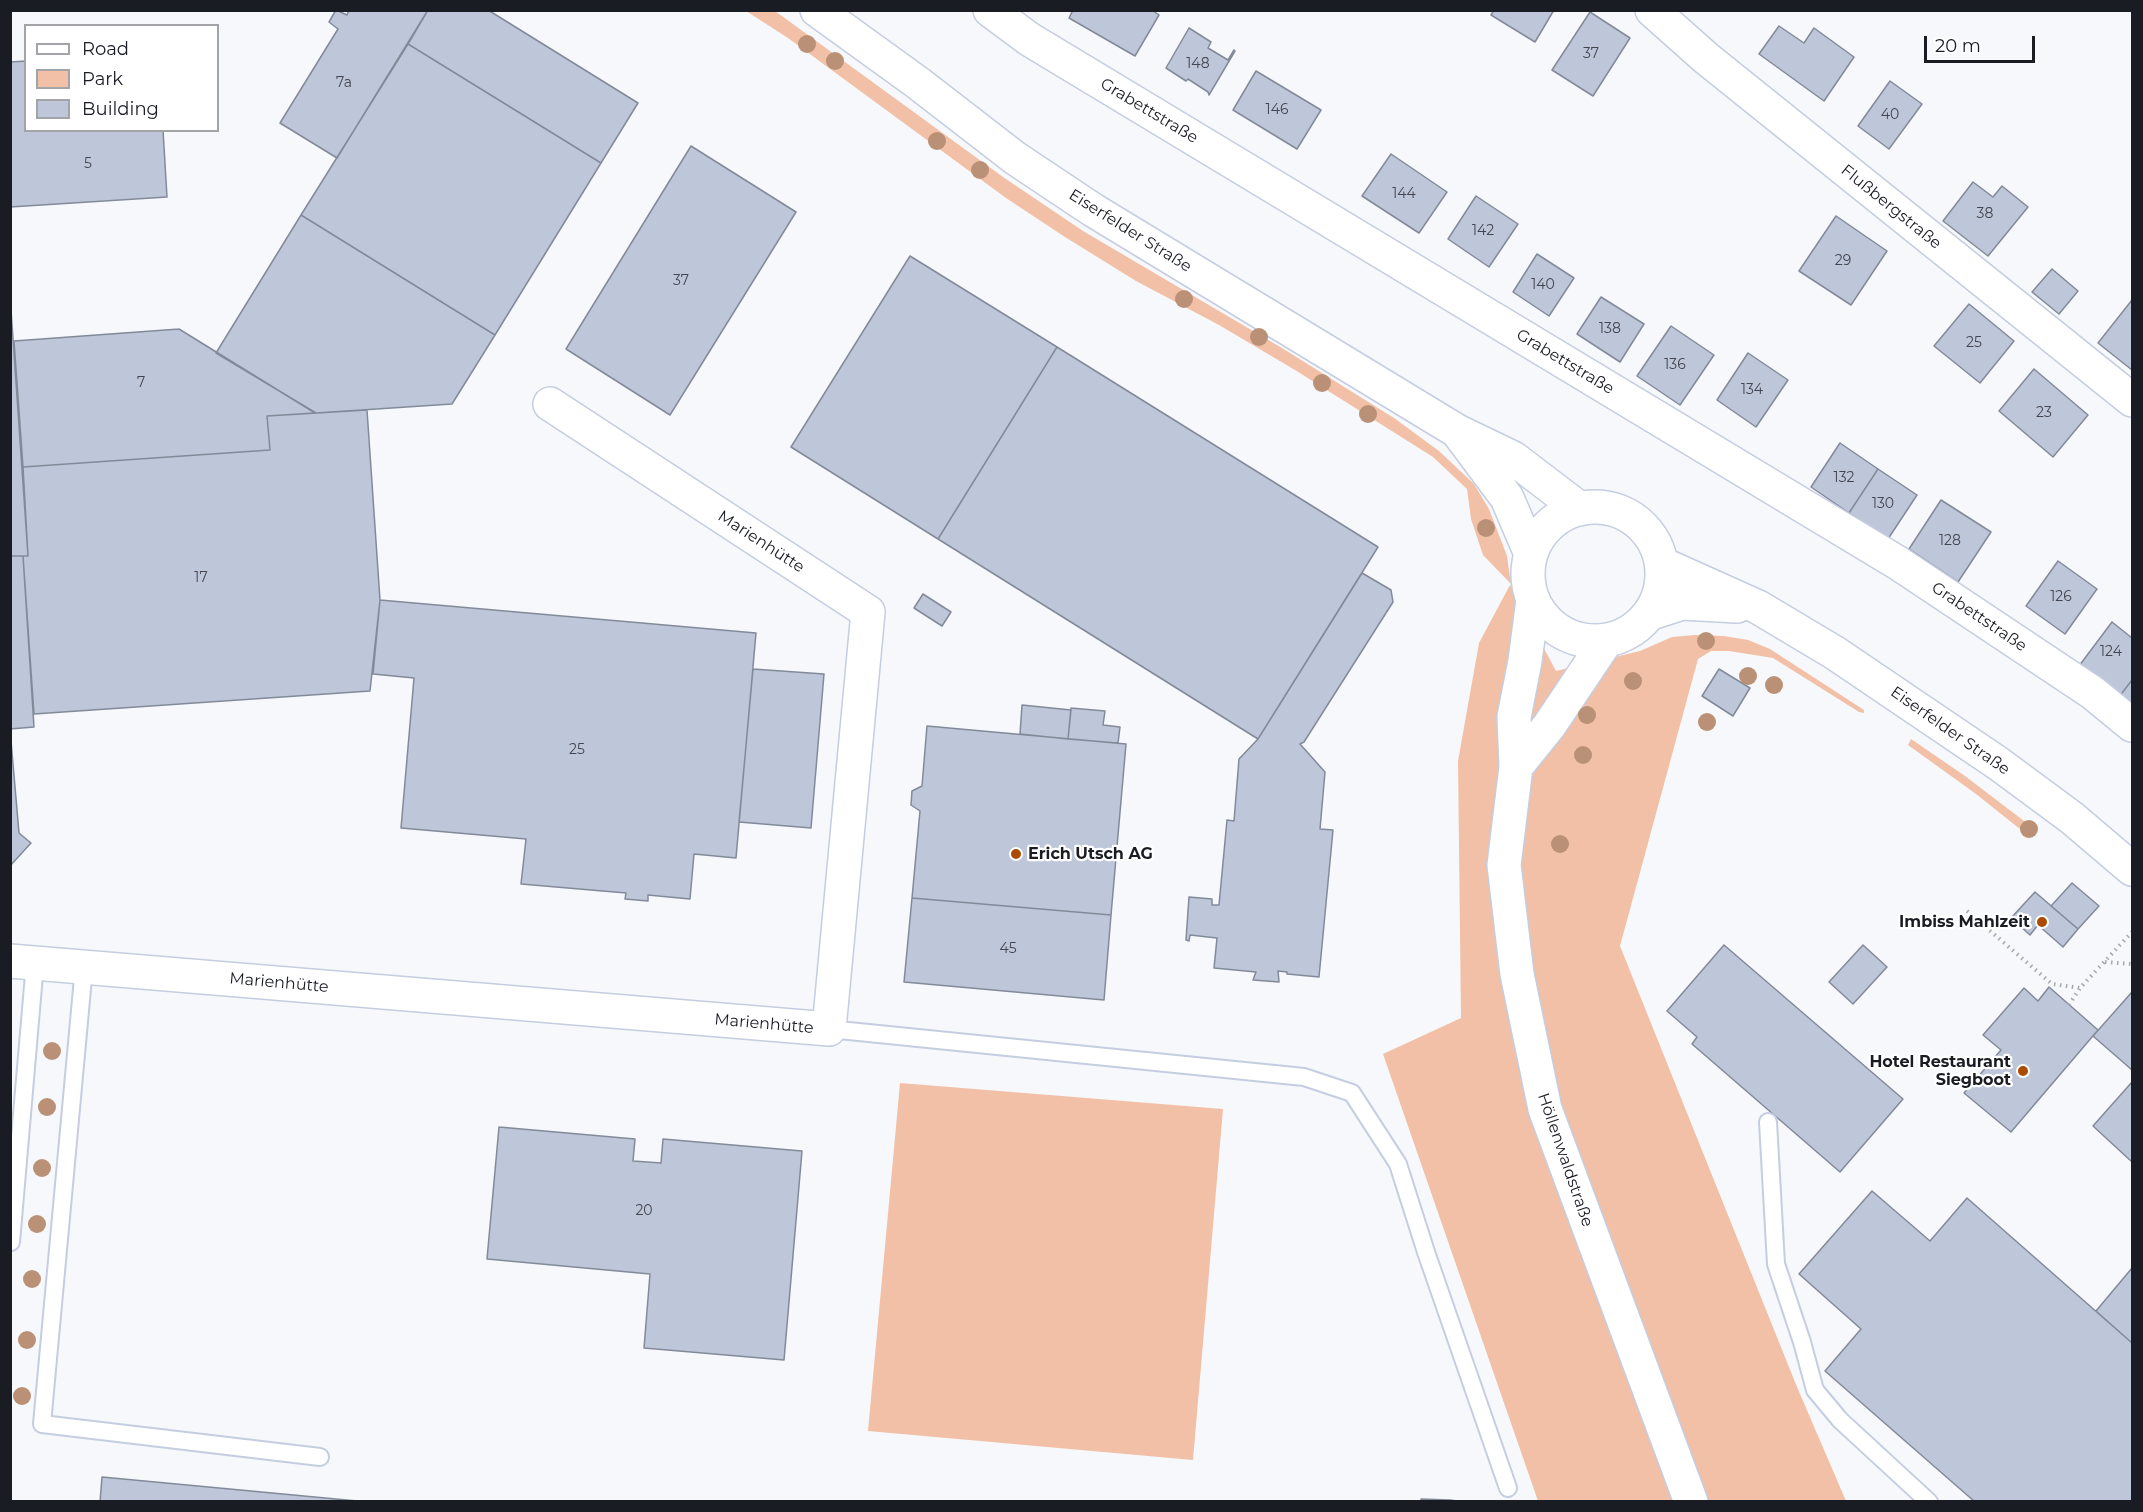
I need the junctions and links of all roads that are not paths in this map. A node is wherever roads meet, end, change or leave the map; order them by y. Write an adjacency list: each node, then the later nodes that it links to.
1 (817, 10): 6 (street, Eiserfelder Straße)
2 (990, 10): 14 (street, Grabettstraße)
3 (1652, 10): 4 (street, Flußbergstraße)
4 (2133, 400)
5 (550, 404): 19 (street, Marienhütte)
6 (1457, 431): 7 (street, Eiserfelder Straße); 8 (street, Eiserfelder Straße)
7 (1580, 508): 8 (street); 9 (street)
8 (1531, 554): 10 (street)
9 (1662, 564): 11 (street, Eiserfelder Straße); 12 (street)
10 (1533, 600): 13 (street); 15 (street, Höllenwaldstraße)
11 (1758, 608): 12 (street, Eiserfelder Straße); 16 (street, Eiserfelder Straße)
12 (1651, 613): 13 (street)
13 (1606, 641): 15 (street)
14 (2133, 725)
15 (1516, 767): 24 (street, Höllenwaldstraße)
16 (2133, 869)
17 (23, 962): 18 (street, Marienhütte); 21 (lane)
18 (84, 967): 19 (street, Marienhütte); 22 (lane)
19 (829, 1029): 23 (lane)
20 (1768, 1122): 25 (lane)
21 (11, 1242)
22 (320, 1457)
23 (1508, 1488)
24 (1691, 1502)
25 (1929, 1502)

